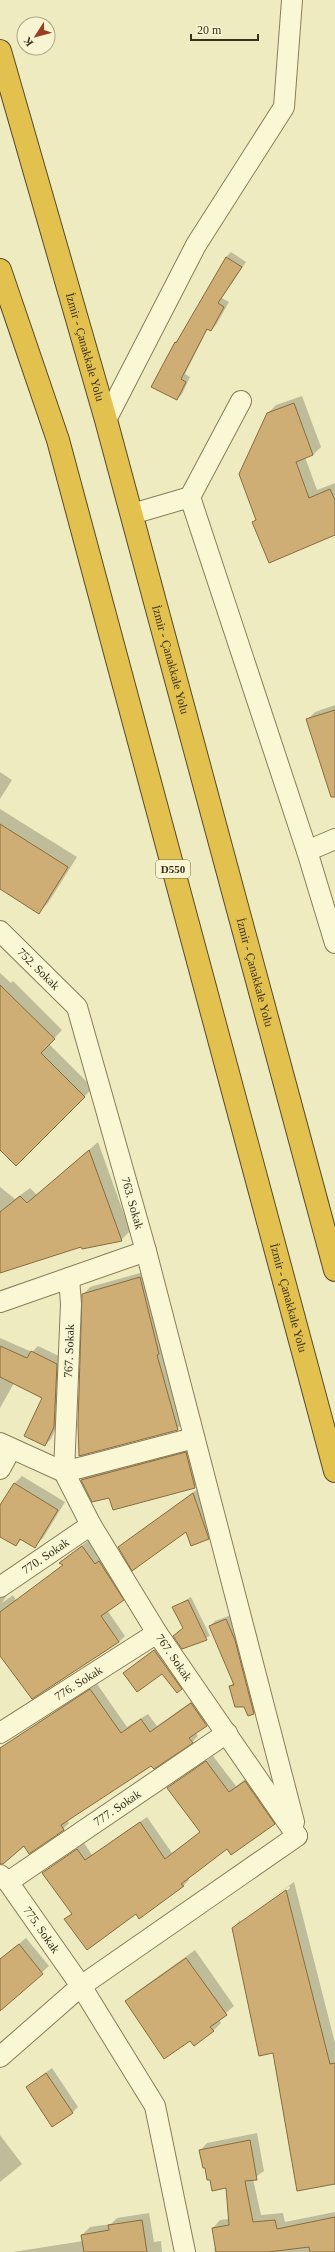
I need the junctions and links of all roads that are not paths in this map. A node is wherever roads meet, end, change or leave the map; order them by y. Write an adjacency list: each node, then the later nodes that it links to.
1 (292, 0): 5 (street)
2 (0, 50): 5 (highway, İzmir - Çanakkale Yolu)
3 (0, 270): 20 (highway, İzmir - Çanakkale Yolu / D550)
4 (241, 401): 6 (street)
5 (106, 420): 7 (highway, İzmir - Çanakkale Yolu)
6 (190, 497): 7 (street); 9 (street)
7 (132, 514): 14 (highway, İzmir - Çanakkale Yolu)
8 (335, 839): 9 (street)
9 (307, 851): 11 (street)
10 (0, 931): 12 (street, 752. Sokak)
11 (335, 943)
12 (77, 1007): 13 (street, 763. Sokak)
13 (146, 1251): 15 (street); 17 (street, 763. Sokak)
14 (335, 1270)
15 (69, 1278): 16 (street); 21 (street, 767. Sokak)
16 (0, 1302)
17 (194, 1438): 21 (street); 27 (street, 763. Sokak)
18 (6, 1446): 19 (street); 21 (street)
19 (0, 1469)
20 (335, 1471)
21 (64, 1472): 22 (street, 767. Sokak)
22 (91, 1525): 23 (street, 770. Sokak); 24 (street, 767. Sokak)
23 (0, 1587)
24 (157, 1633): 25 (street, 776. Sokak); 26 (street, 767. Sokak)
25 (0, 1733)
26 (226, 1733): 27 (street, 767. Sokak); 28 (street, 777. Sokak)
27 (297, 1836): 29 (street)
28 (4, 1878): 29 (street, 775. Sokak)
29 (81, 1986): 30 (street); 31 (street, 775. Sokak)
30 (0, 2057)
31 (185, 2252)

